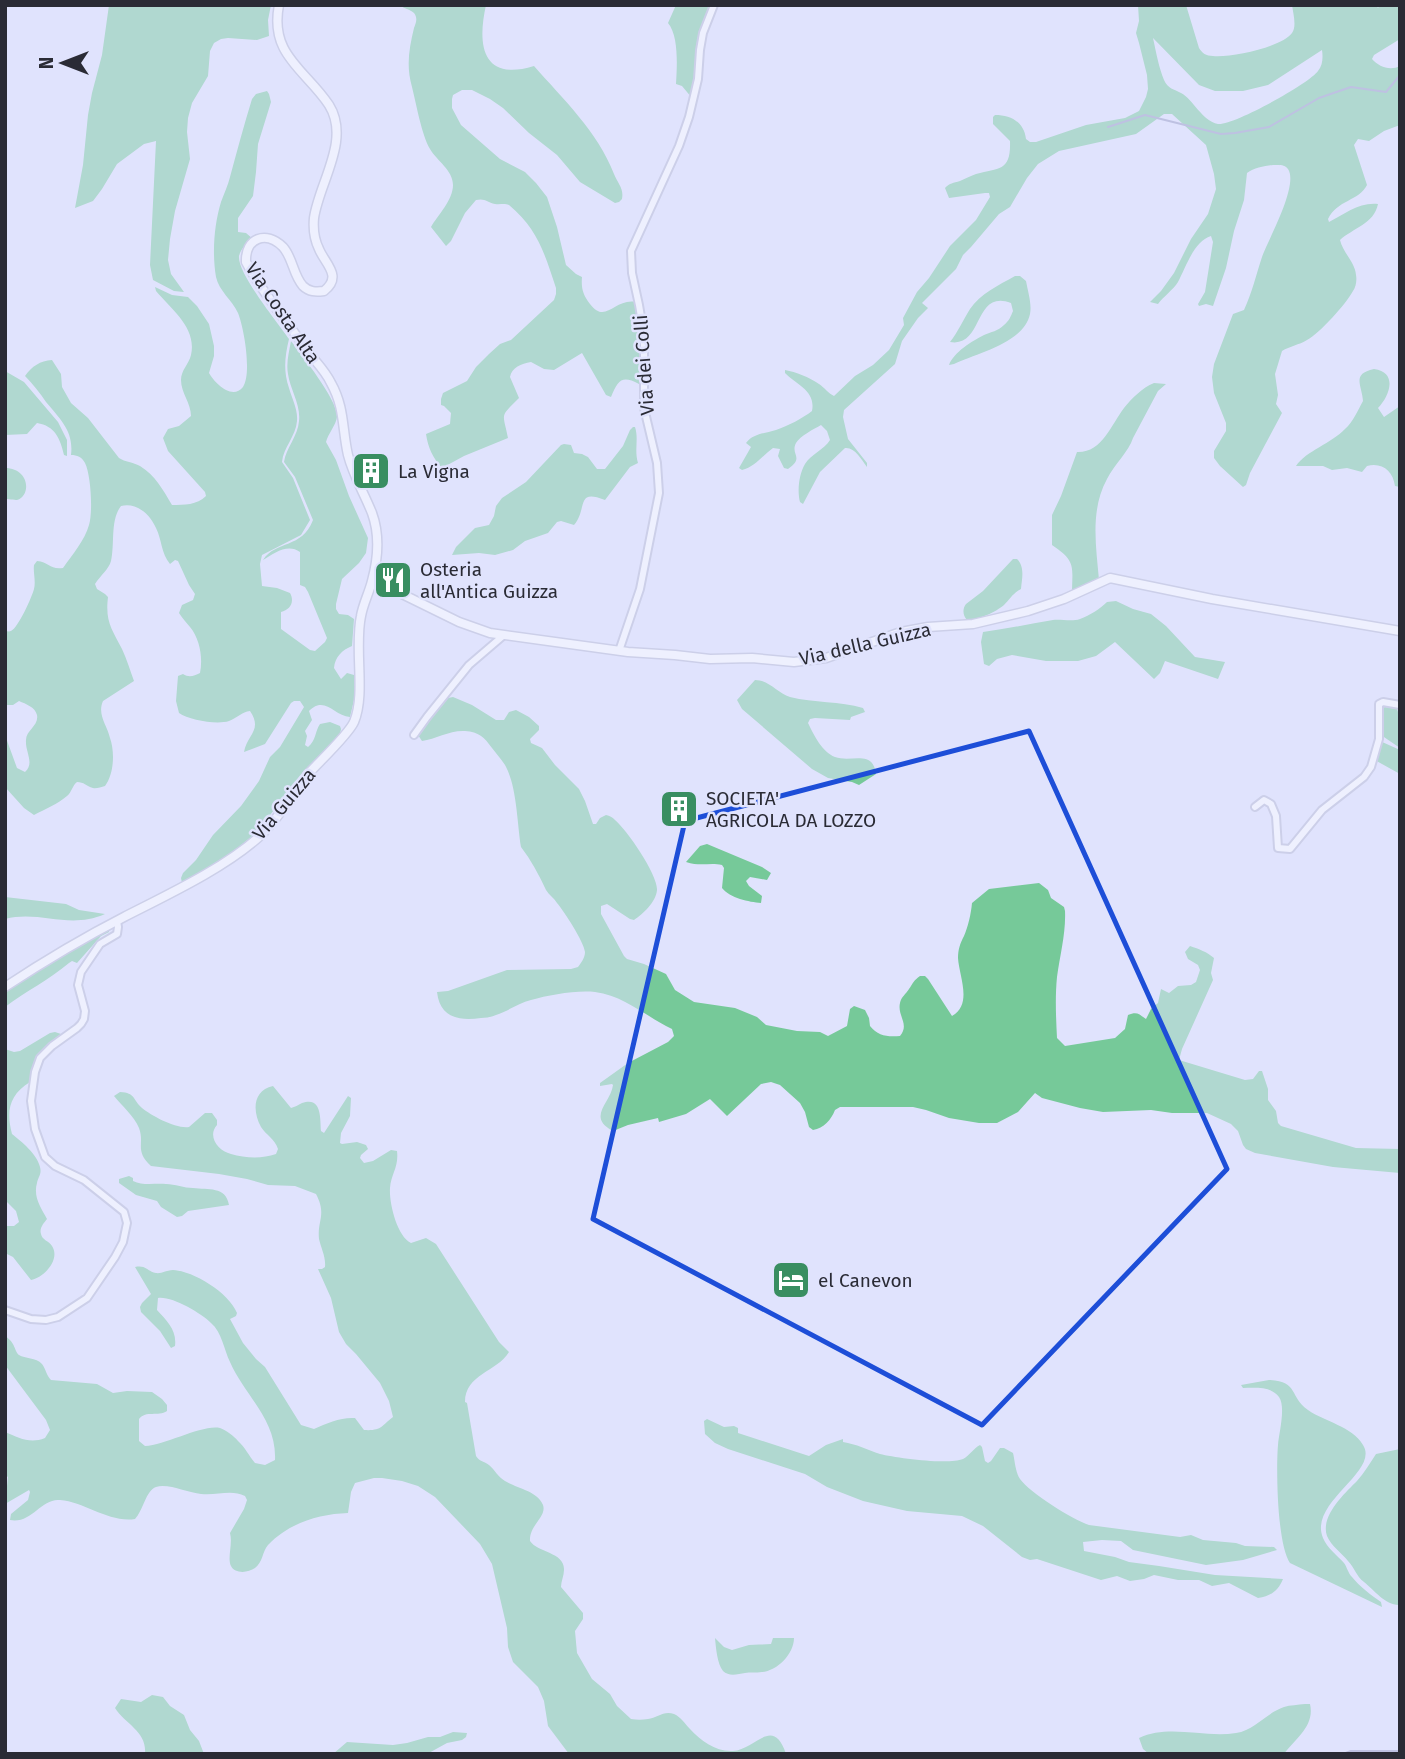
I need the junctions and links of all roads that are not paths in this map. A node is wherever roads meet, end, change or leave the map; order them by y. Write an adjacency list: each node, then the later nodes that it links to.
1 (279, 5): 3 (main road, Via Costa Alta)
2 (713, 5): 6 (street, Via dei Colli)
3 (372, 581): 5 (main road, Via della Guizza); 10 (main road, Via Guizza)
4 (1400, 631): 6 (main road, Via della Guizza)
5 (503, 635): 6 (main road, Via della Guizza); 8 (street)
6 (619, 651)
7 (1400, 705): 9 (street)
8 (414, 735)
9 (1255, 807)
10 (117, 921): 11 (main road, Via Guizza); 12 (street)
11 (5, 987)
12 (5, 1310)

